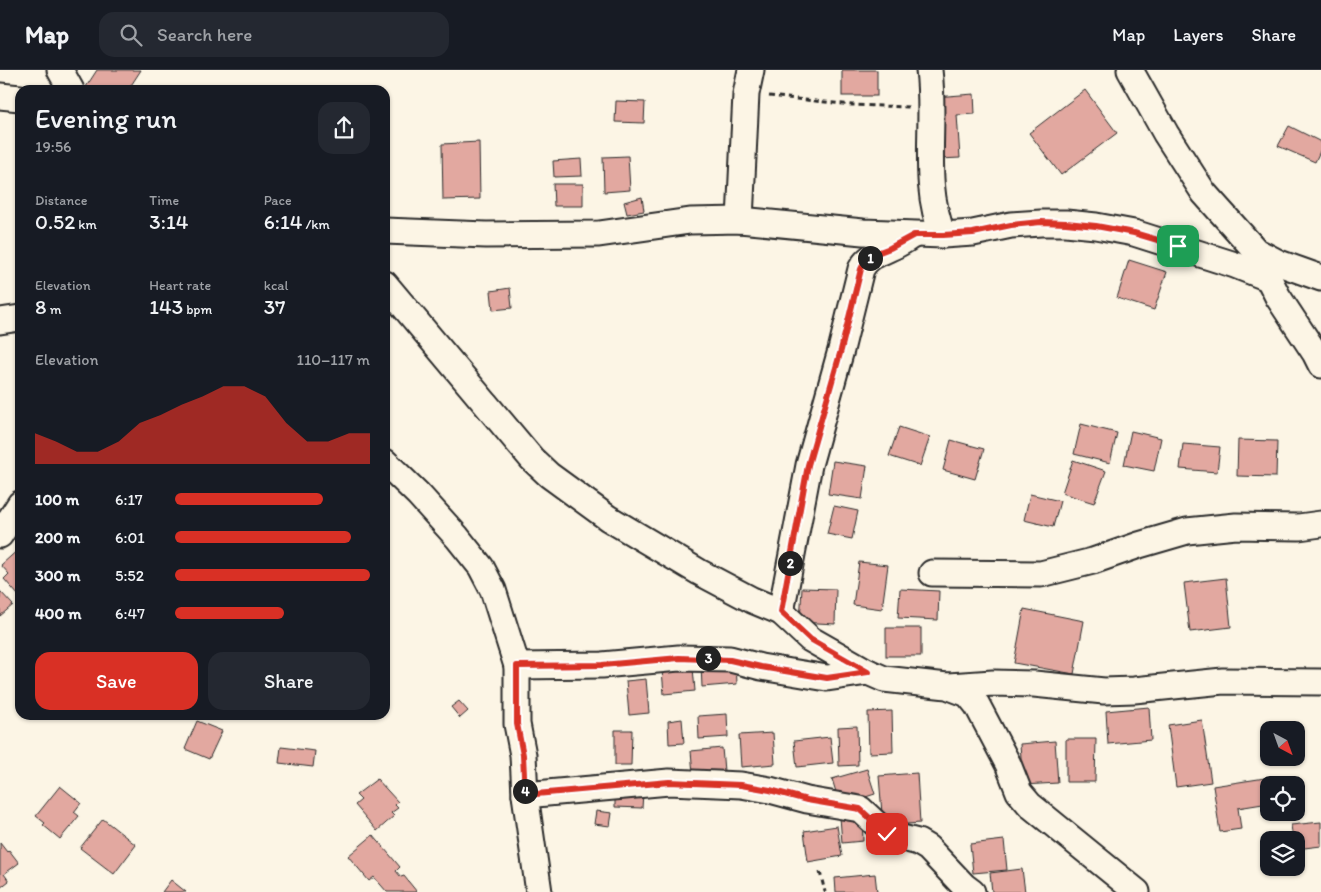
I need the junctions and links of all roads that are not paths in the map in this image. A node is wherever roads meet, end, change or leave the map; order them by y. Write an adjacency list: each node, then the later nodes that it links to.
1 (60, 70): 5 (street)
2 (751, 70): 8 (street)
3 (929, 70): 11 (street)
4 (1130, 70): 12 (street)
5 (68, 85)
6 (0, 96): 7 (street)
7 (15, 98)
8 (740, 220): 9 (street); 10 (street)
9 (390, 231)
10 (914, 235): 11 (street); 24 (street)
11 (943, 235): 13 (street)
12 (1256, 251): 13 (street); 14 (street)
13 (1268, 278): 18 (street)
14 (1321, 278)
15 (390, 293): 24 (street)
16 (15, 319): 17 (street)
17 (0, 321)
18 (1321, 365)
19 (390, 467): 25 (street)
20 (15, 512): 22 (street)
21 (1321, 524): 23 (street)
22 (0, 535)
23 (932, 573)
24 (781, 612): 26 (street)
25 (517, 666): 26 (street); 29 (street)
26 (868, 672): 28 (street)
27 (1321, 682): 28 (street)
28 (947, 686): 32 (street)
29 (525, 795): 30 (street); 31 (street)
30 (539, 892)
31 (972, 892)
32 (1137, 892)

